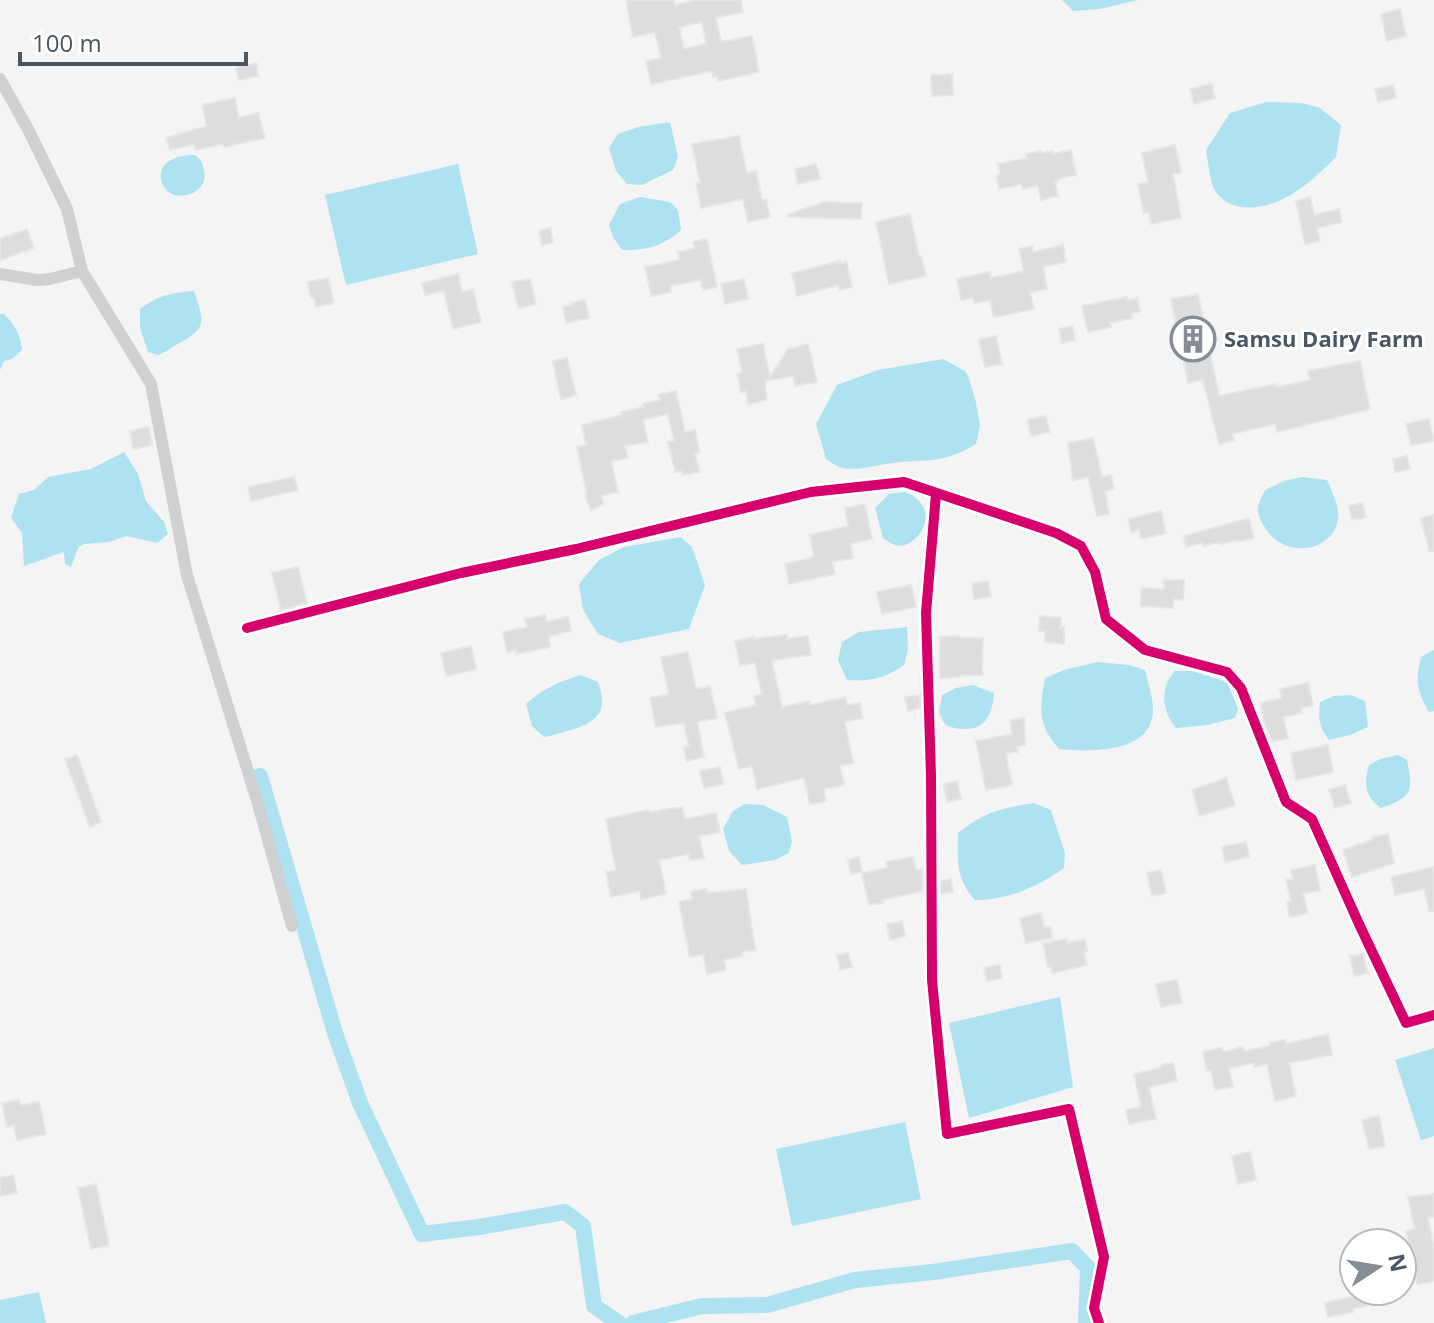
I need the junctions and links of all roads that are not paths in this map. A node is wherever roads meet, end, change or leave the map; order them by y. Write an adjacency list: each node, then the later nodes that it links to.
1 (0, 79): 2 (street)
2 (82, 271): 3 (street); 6 (street)
3 (0, 274)
4 (936, 494): 5 (street); 7 (street); 8 (street)
5 (247, 628)
6 (292, 926)
7 (1434, 1015)
8 (1099, 1323)

